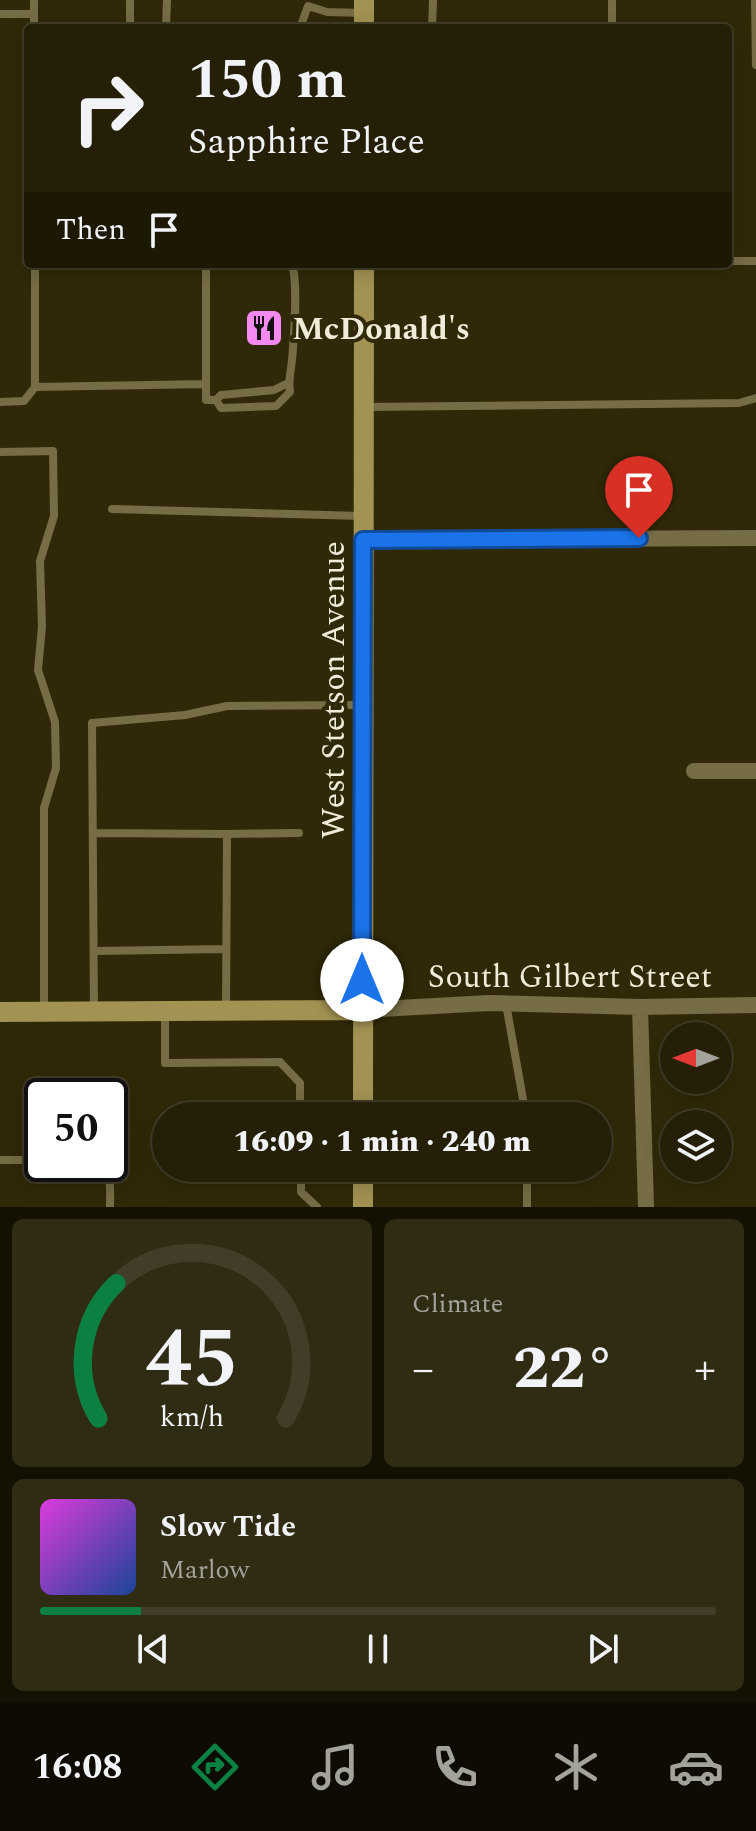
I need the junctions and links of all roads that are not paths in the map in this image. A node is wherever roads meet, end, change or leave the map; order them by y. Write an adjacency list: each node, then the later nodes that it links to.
1 (34, 0): 8 (lane)
2 (130, 0): 11 (lane)
3 (167, 0): 12 (lane)
4 (433, 0): 14 (lane)
5 (612, 0): 15 (lane)
6 (755, 0): 16 (lane)
7 (0, 14): 8 (lane)
8 (34, 14): 10 (lane)
9 (364, 14): 13 (lane)
10 (34, 24)
11 (130, 24)
12 (166, 24)
13 (301, 24)
14 (432, 24)
15 (612, 24)
16 (756, 65)
17 (732, 261): 18 (lane)
18 (756, 261)
19 (35, 268): 25 (lane)
20 (206, 268): 24 (lane)
21 (292, 268): 23 (lane)
22 (364, 268): 29 (main road, West Stetson Avenue)
23 (288, 383): 27 (lane); 27 (lane)
24 (206, 384): 25 (lane); 27 (lane)
25 (35, 387): 28 (lane)
26 (756, 398): 29 (lane)
27 (211, 400)
28 (0, 402)
29 (363, 407): 32 (main road, West Stetson Avenue)
30 (0, 452): 50 (lane)
31 (112, 509): 32 (lane)
32 (363, 516): 34 (main road, West Stetson Avenue)
33 (756, 538): 34 (street)
34 (363, 540): 35 (main road, West Stetson Avenue)
35 (363, 705): 38 (lane); 46 (main road, West Stetson Avenue)
36 (694, 771): 37 (street)
37 (756, 771)
38 (93, 833): 40 (lane); 42 (lane)
39 (299, 833): 40 (lane)
40 (227, 834): 41 (lane)
41 (226, 949): 42 (lane); 48 (lane)
42 (94, 951): 51 (lane)
43 (506, 1004): 45 (street, South Gilbert Street); 46 (street, South Gilbert Street); 54 (lane)
44 (756, 1005): 45 (street, South Gilbert Street)
45 (640, 1007): 65 (street)
46 (362, 1010): 48 (main road, South Gilbert Street); 53 (main road, West Stetson Avenue)
47 (165, 1011): 48 (main road, South Gilbert Street); 51 (main road, South Gilbert Street); 52 (lane)
48 (226, 1011)
49 (0, 1012): 50 (main road, South Gilbert Street)
50 (44, 1012): 51 (main road, South Gilbert Street)
51 (94, 1012)
52 (300, 1102)
53 (363, 1102)
54 (524, 1102)
55 (0, 1160): 56 (lane)
56 (24, 1160)
57 (110, 1182): 61 (lane)
58 (301, 1182): 62 (lane)
59 (363, 1182): 63 (main road)
60 (527, 1182): 64 (lane)
61 (110, 1207)
62 (317, 1207)
63 (363, 1207)
64 (527, 1207)
65 (646, 1207)

